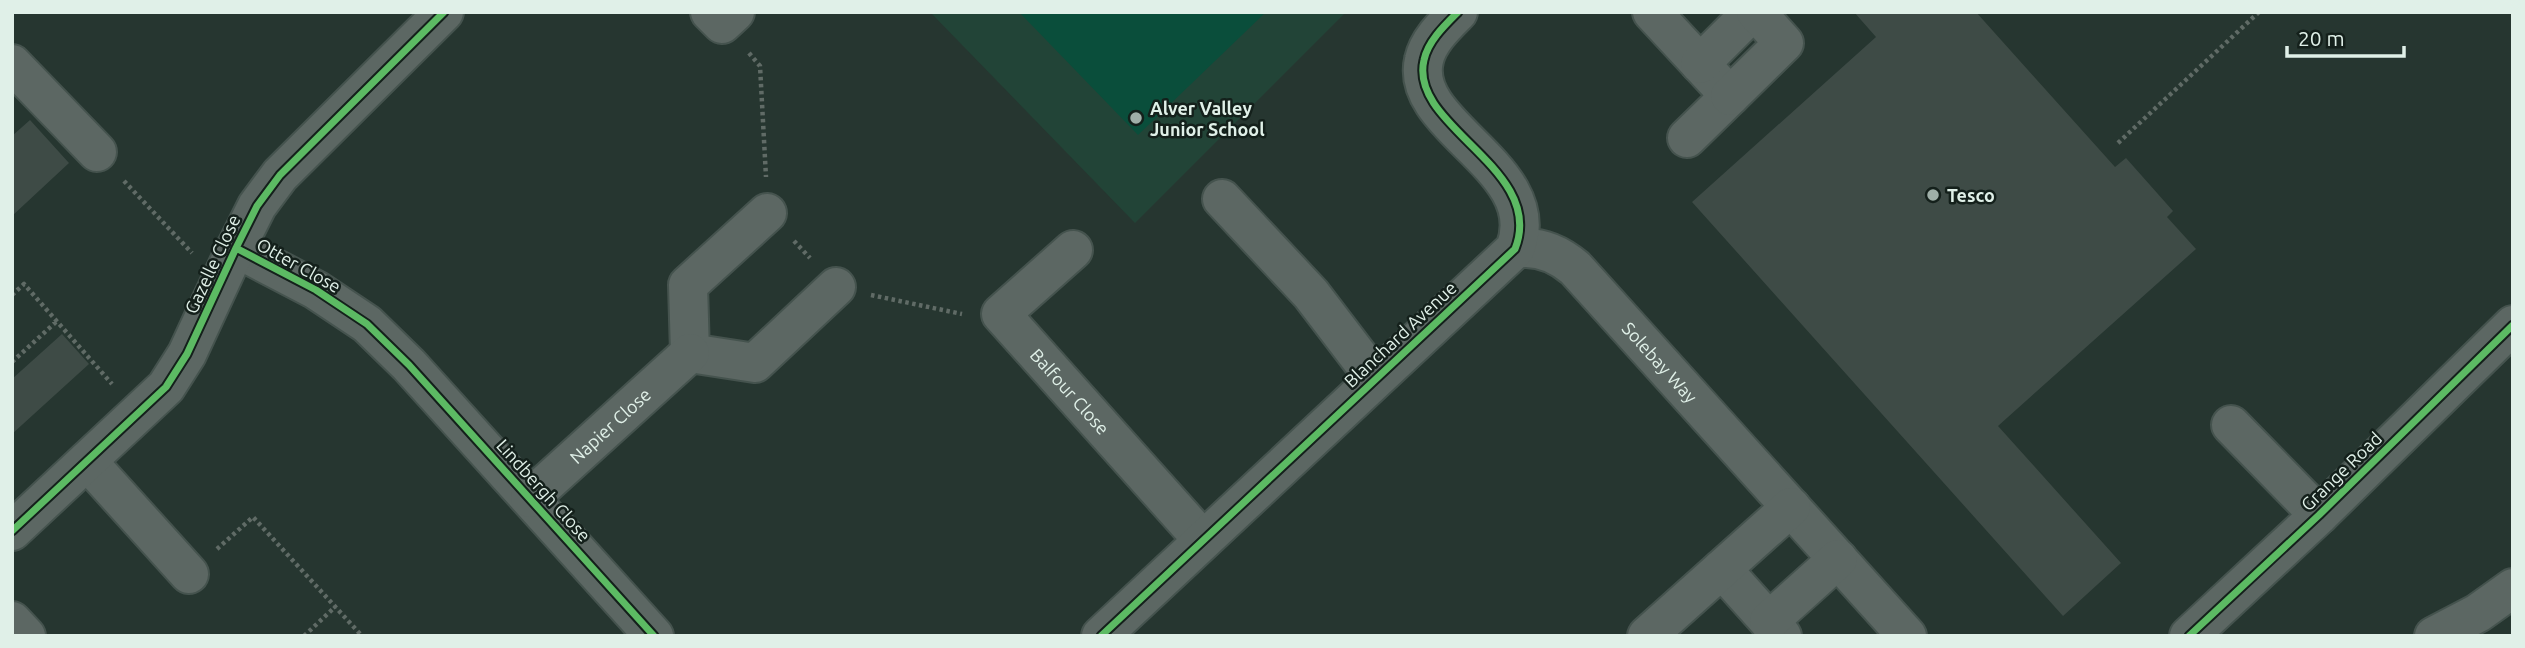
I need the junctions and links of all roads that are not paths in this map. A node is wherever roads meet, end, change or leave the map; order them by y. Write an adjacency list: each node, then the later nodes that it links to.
1 (444, 12): 12 (street, Gazelle Close)
2 (1458, 12): 13 (street)
3 (1652, 12): 5 (street)
4 (1754, 12): 5 (street); 7 (street)
5 (1700, 64): 7 (street)
6 (13, 66): 9 (street)
7 (1730, 96): 8 (street)
8 (1687, 138)
9 (97, 152)
10 (1222, 200): 19 (street)
11 (767, 213): 17 (street)
12 (236, 248): 18 (street, Otter Close); 21 (street, Gazelle Close)
13 (1515, 249): 19 (street, Blanchard Avenue); 23 (street, Solebay Way)
14 (1073, 250): 26 (street, Balfour Close)
15 (836, 287): 17 (street)
16 (2513, 325): 24 (street, Grange Road)
17 (690, 353): 22 (street, Napier Close)
18 (409, 365): 22 (street, Lindbergh Close)
19 (1375, 378): 26 (street, Blanchard Avenue)
20 (2231, 425): 24 (street)
21 (87, 461): 25 (street, Gazelle Close); 29 (street)
22 (530, 498): 34 (street, Lindbergh Close)
23 (1791, 507): 27 (street, Solebay Way); 28 (street)
24 (2319, 515): 38 (street, Grange Road)
25 (12, 531)
26 (1203, 540): 35 (street, Blanchard Avenue)
27 (1838, 559): 32 (street); 37 (street, Solebay Way)
28 (1722, 569): 32 (street); 36 (street)
29 (189, 574)
30 (2513, 588): 39 (street)
31 (12, 621): 33 (street)
32 (1775, 628)
33 (26, 636)
34 (654, 636)
35 (1101, 636)
36 (1647, 636)
37 (1907, 636)
38 (2189, 636)
39 (2434, 636)

